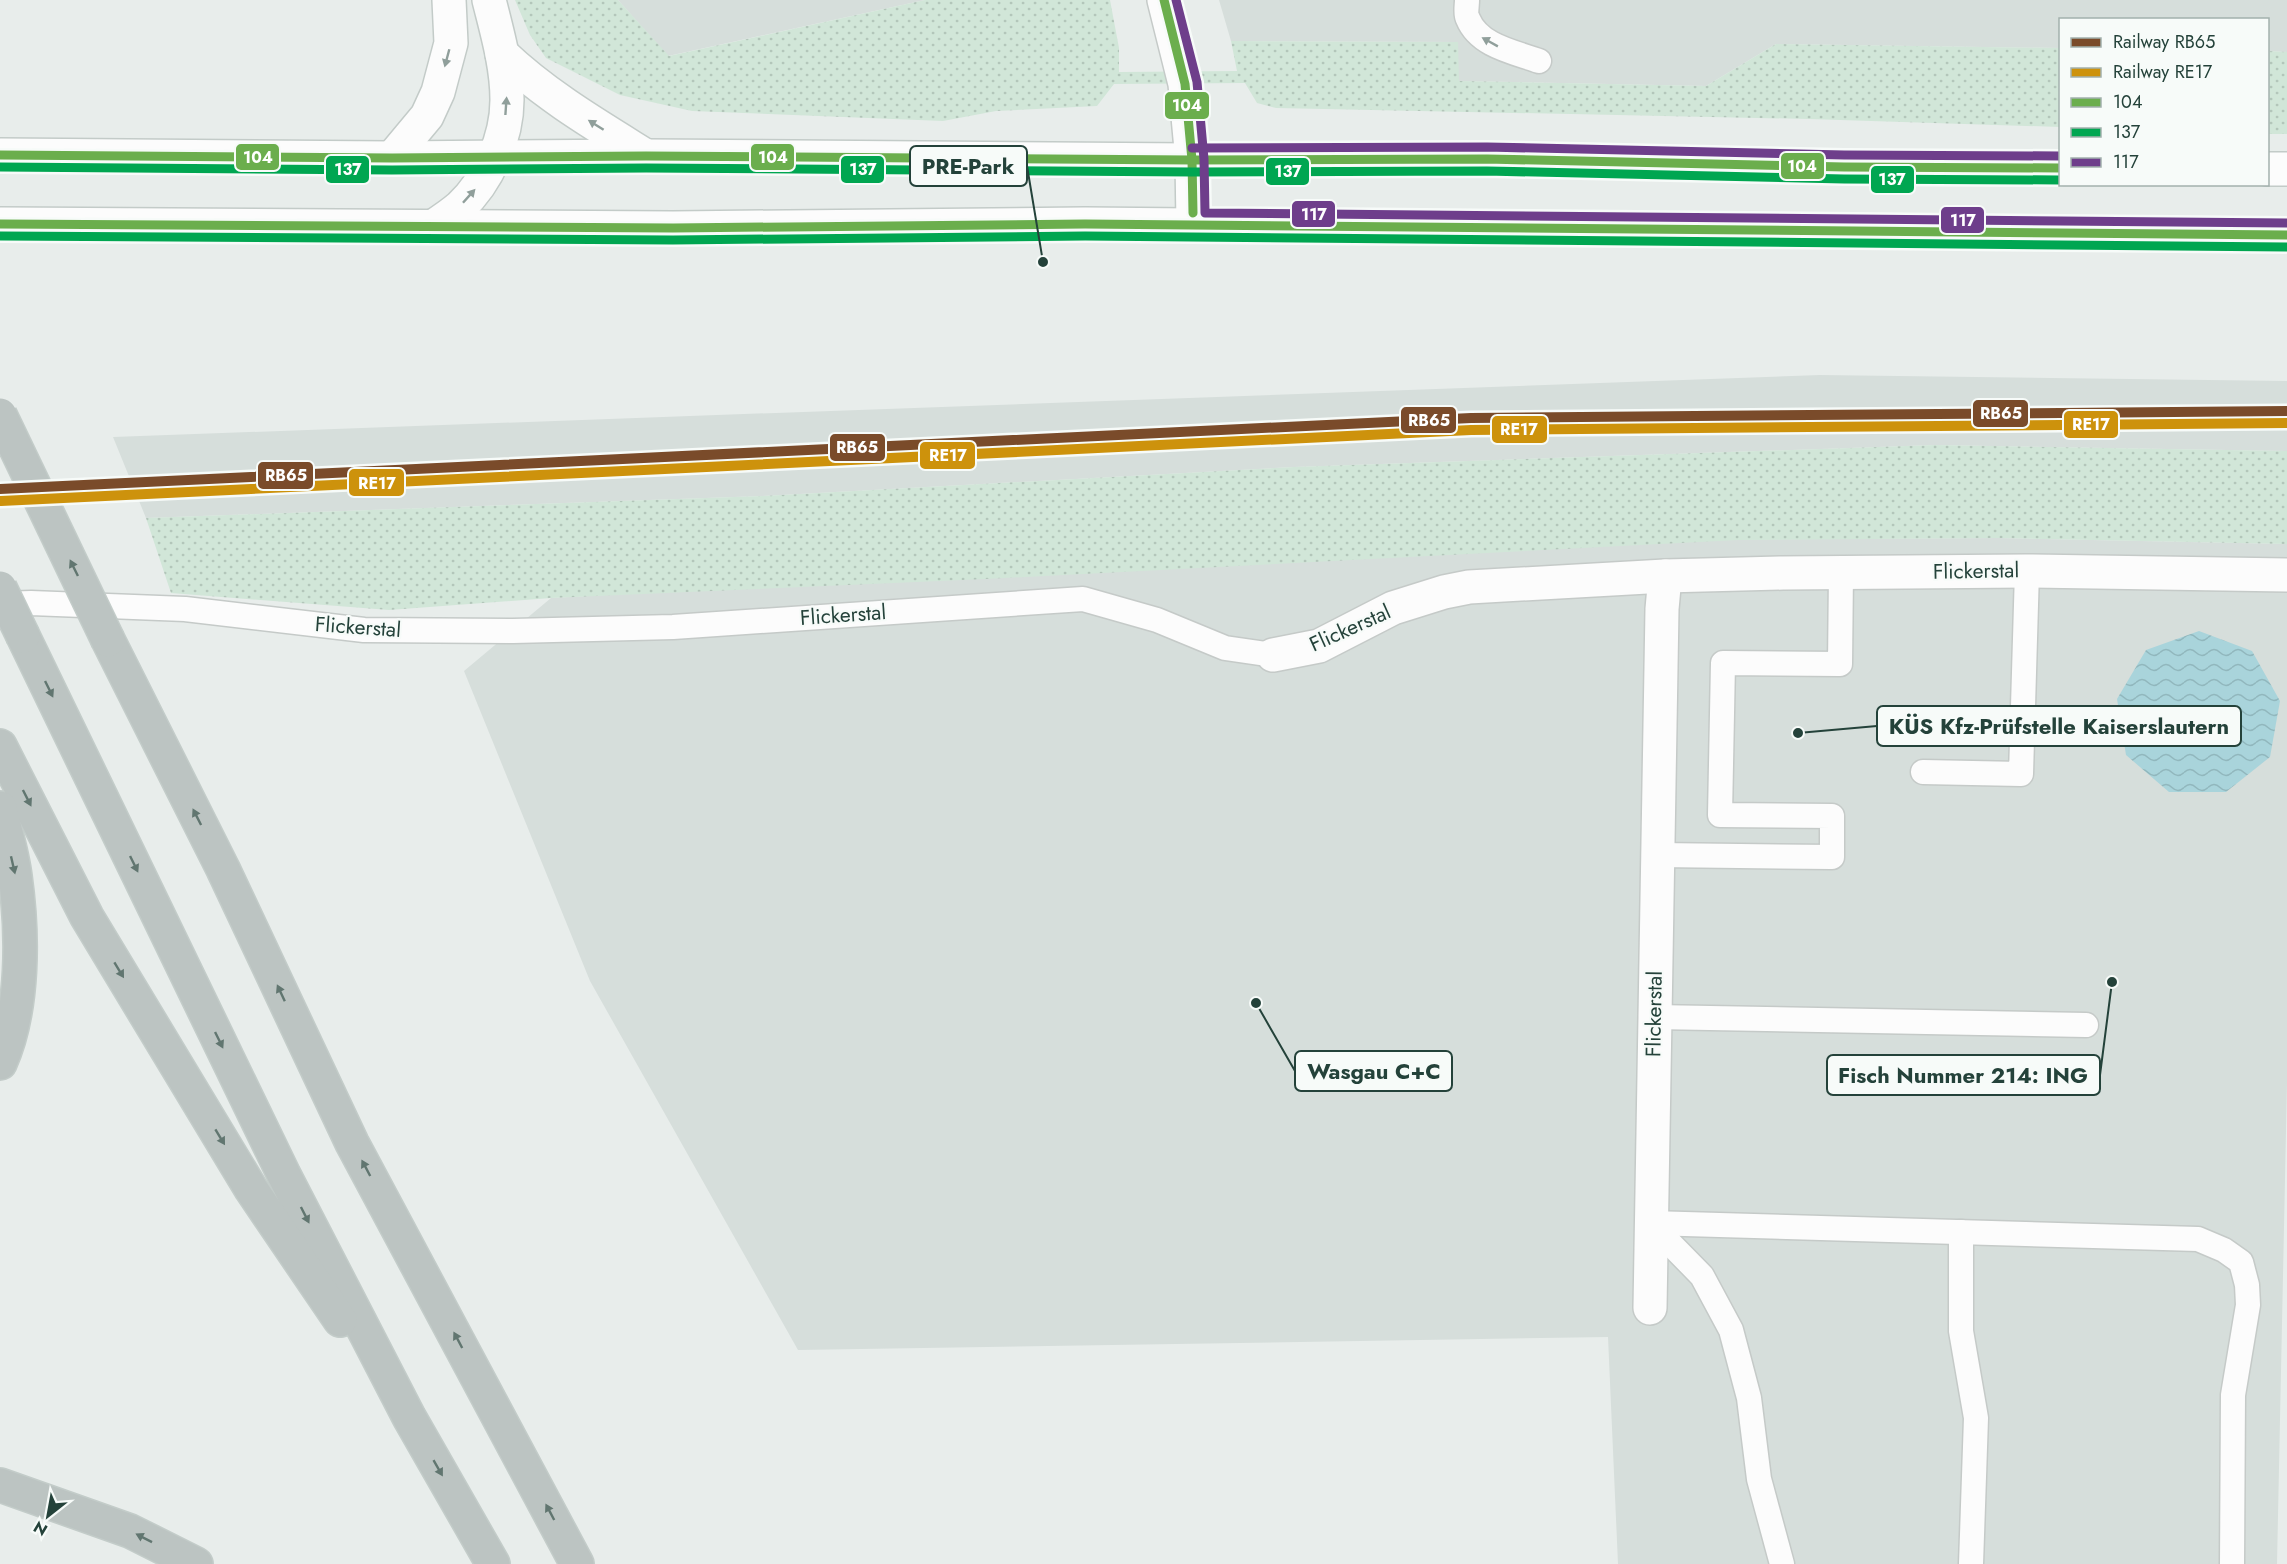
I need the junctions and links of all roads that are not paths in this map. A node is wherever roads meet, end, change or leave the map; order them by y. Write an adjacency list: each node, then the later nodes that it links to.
1 (449, 0): 9 (main road, one-way to 9)
2 (489, 0): 5 (main road)
3 (1164, 0): 11 (main road)
4 (1467, 0): 6 (lane, one-way to 4)
5 (502, 54): 8 (main road, one-way to 5); 10 (main road, one-way to 5)
6 (1539, 61)
7 (0, 155): 9 (main road)
8 (646, 156): 10 (main road); 11 (main road)
9 (392, 158): 10 (main road)
10 (495, 158): 17 (main road, one-way to 10)
11 (1192, 160): 12 (main road); 16 (main road)
12 (2059, 168)
13 (2269, 169): 14 (main road)
14 (2287, 169)
15 (0, 224): 17 (main road)
16 (1193, 225): 17 (main road); 18 (main road)
17 (434, 226)
18 (2287, 235)
19 (0, 415): 41 (highway, one-way to 19, bridge)
20 (2027, 571): 21 (main road, Flickerstal); 22 (main road, Flickerstal); 28 (lane)
21 (1841, 573): 23 (main road, Flickerstal); 30 (lane)
22 (2287, 574)
23 (1665, 576): 26 (main road, Flickerstal); 30 (main road, Flickerstal)
24 (0, 588): 37 (highway, one-way to 37, bridge)
25 (0, 604): 26 (lane, Flickerstal)
26 (1274, 655)
27 (0, 746): 37 (highway, one-way to 37)
28 (1923, 772)
29 (0, 808): 33 (highway, one-way to 33)
30 (1658, 855): 31 (main road, Flickerstal)
31 (1654, 1017): 32 (lane); 34 (main road, Flickerstal)
32 (2086, 1025)
33 (0, 1063)
34 (1650, 1223): 35 (lane); 36 (main road, Flickerstal); 42 (lane)
35 (1961, 1232): 43 (lane); 44 (lane)
36 (1650, 1308)
37 (410, 1417): 40 (highway, one-way to 40)
38 (0, 1485): 39 (highway, one-way to 38)
39 (196, 1564)
40 (493, 1564)
41 (577, 1564)
42 (1782, 1564)
43 (1971, 1564)
44 (2232, 1564)

